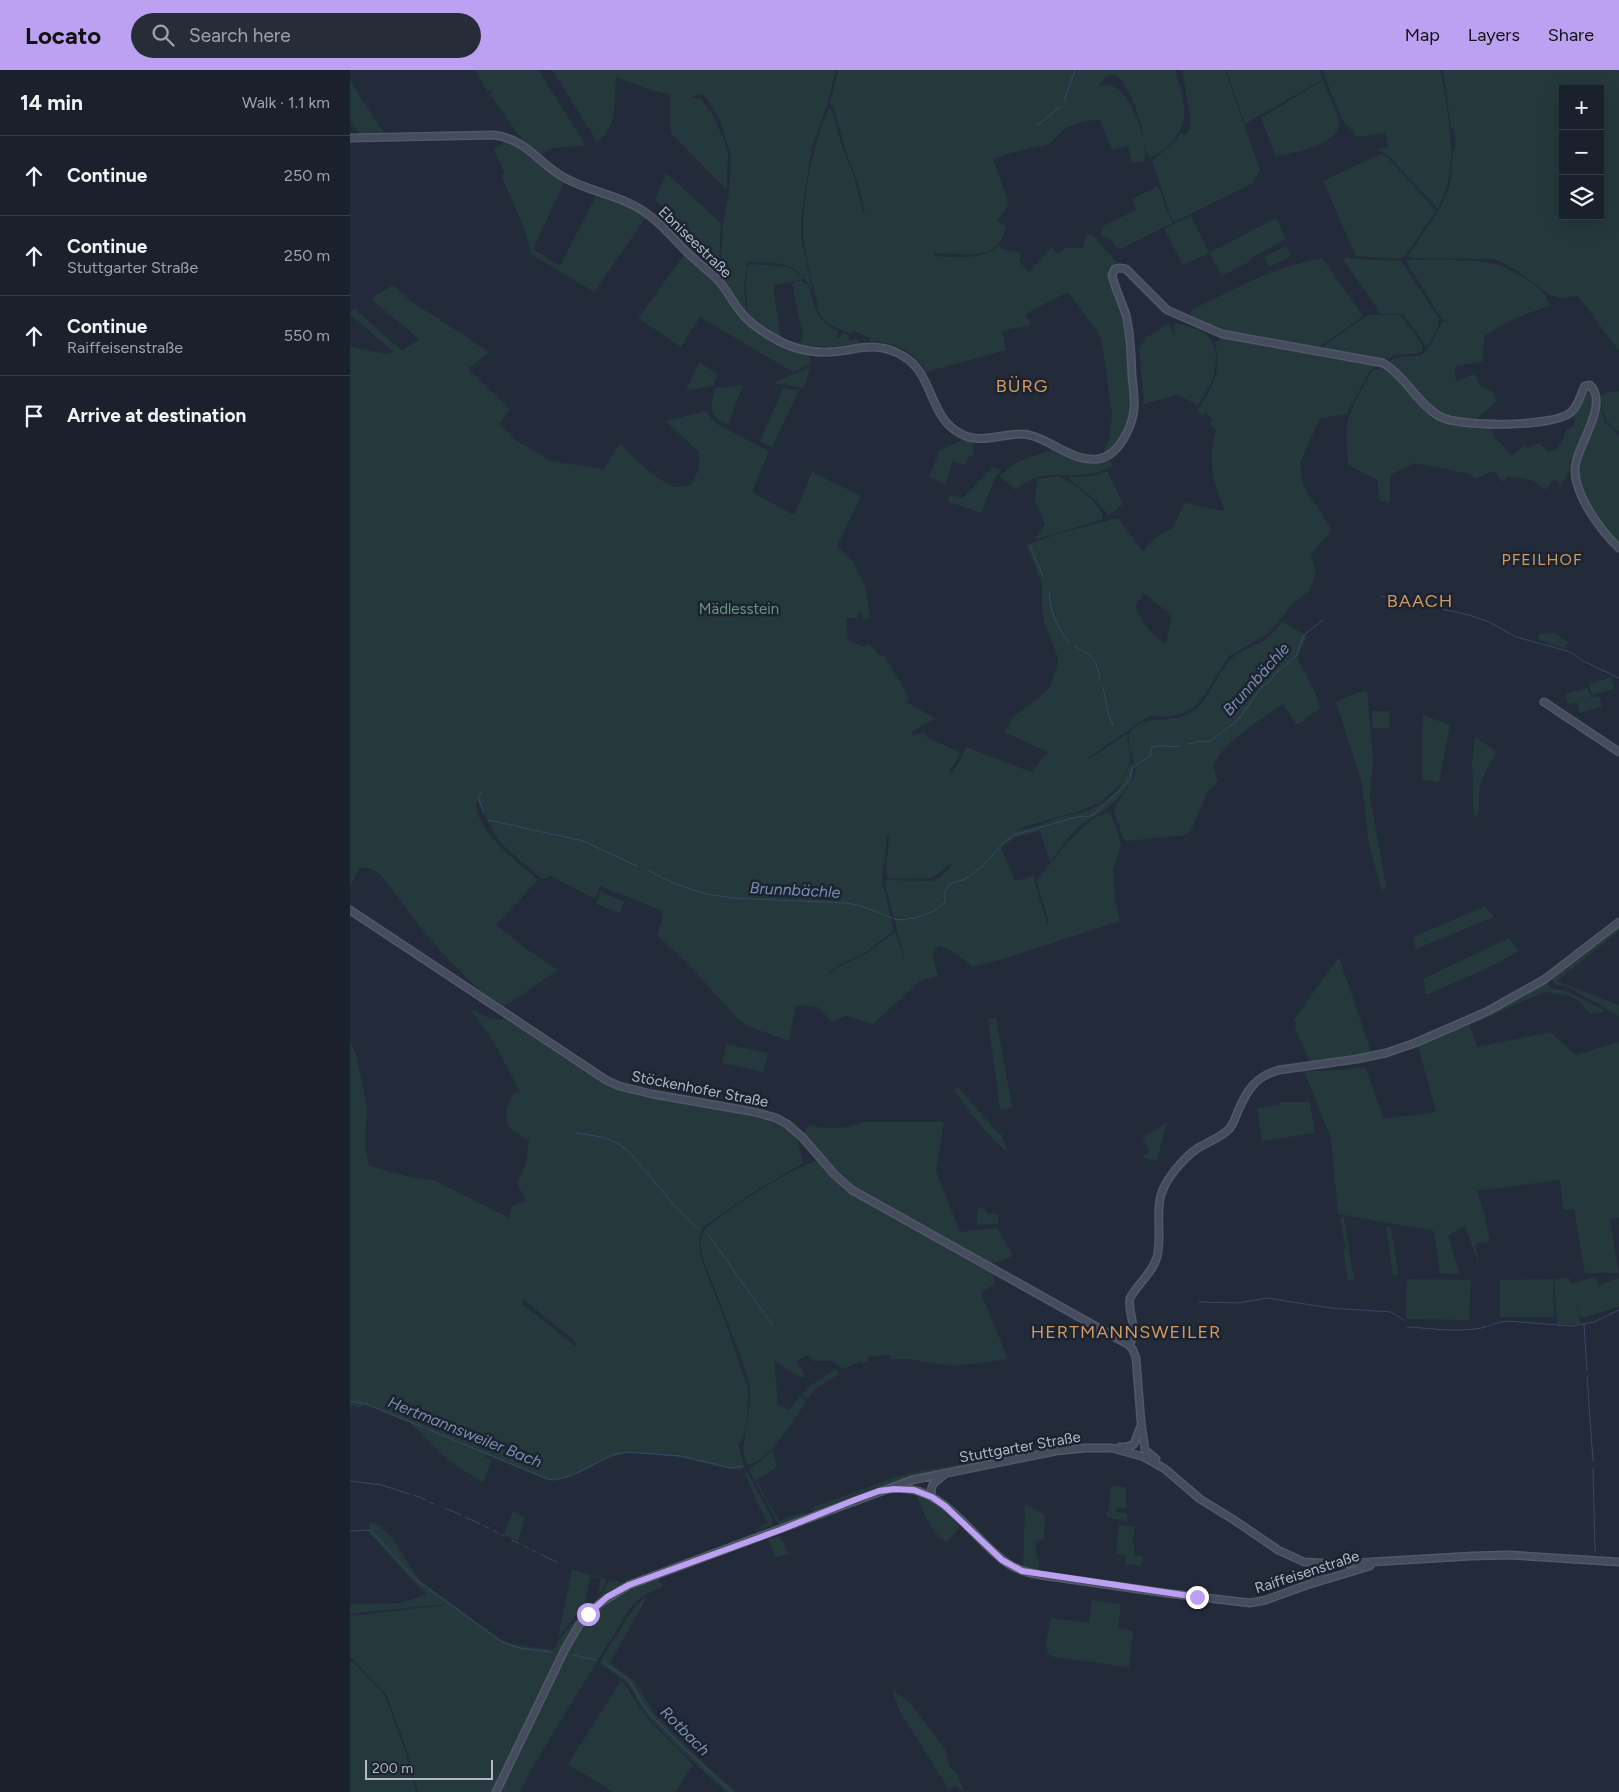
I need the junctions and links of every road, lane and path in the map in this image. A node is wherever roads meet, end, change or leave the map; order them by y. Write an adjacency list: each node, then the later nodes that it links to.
1 (350, 138): 2 (street, Ebniseestraße)
2 (1619, 548)
3 (1544, 702): 4 (street)
4 (1619, 752)
5 (350, 910): 7 (street, Stöckenhofer Straße)
6 (1619, 922): 7 (street)
7 (1129, 1345): 8 (street)
8 (1141, 1422): 9 (street); 10 (street)
9 (1112, 1448): 10 (street, Stuttgarter Straße); 11 (street, Stuttgarter Straße)
10 (1165, 1469): 16 (street, Stuttgarter Straße)
11 (947, 1473): 12 (street, Stuttgarter Straße); 13 (street)
12 (879, 1491): 13 (street, Raiffeisenstraße); 18 (street, Stuttgarter Straße)
13 (932, 1497): 17 (street, Raiffeisenstraße)
14 (1384, 1562): 15 (street); 16 (street, Stuttgarter Straße); 17 (street, Raiffeisenstraße)
15 (1619, 1562)
16 (1314, 1564): 17 (street)
17 (1312, 1583)
18 (496, 1792)

